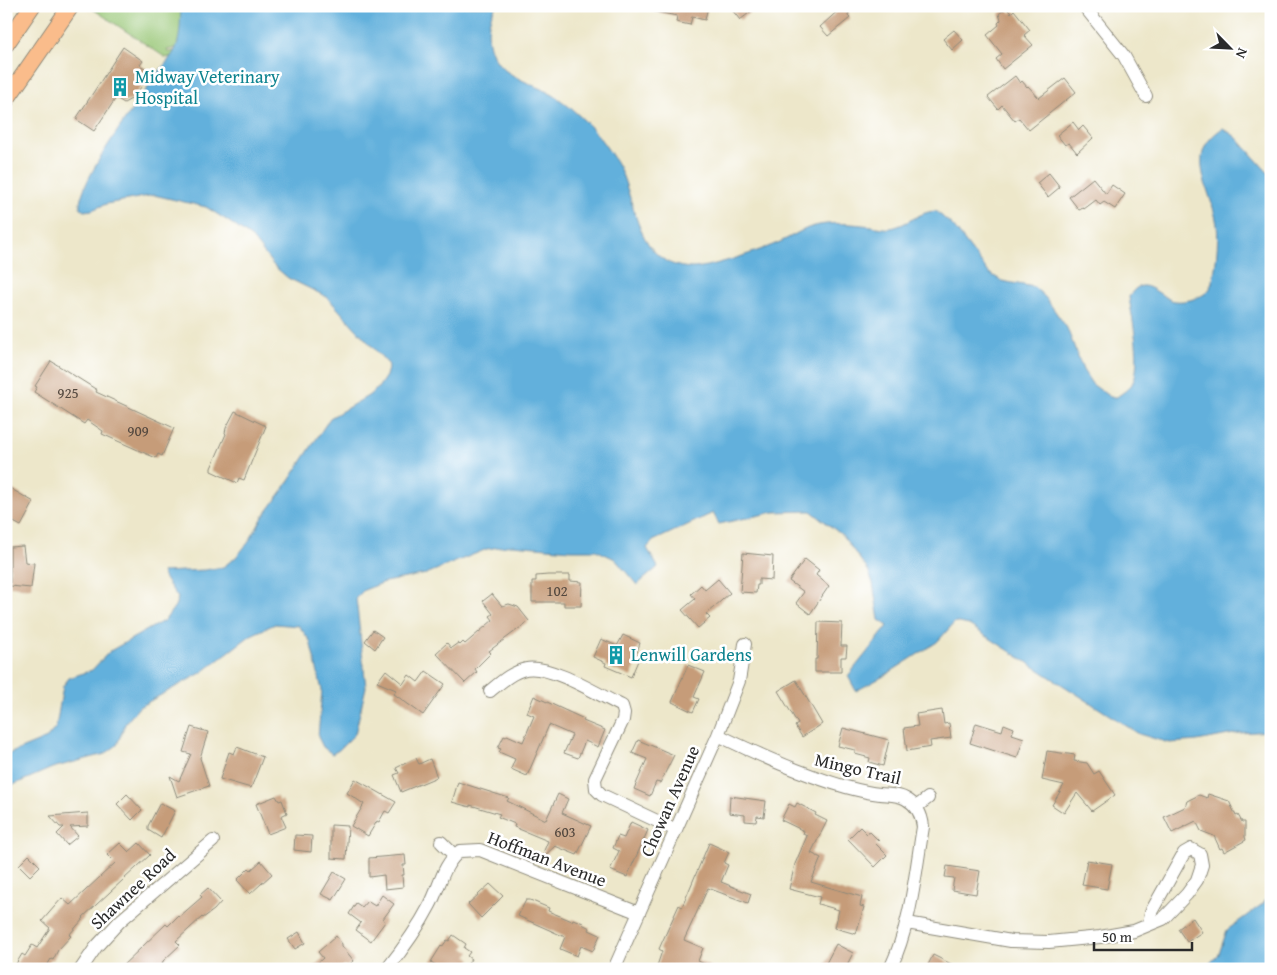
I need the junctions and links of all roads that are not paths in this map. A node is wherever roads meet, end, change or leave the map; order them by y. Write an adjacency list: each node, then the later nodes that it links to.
1 (32, 6): 4 (main road)
2 (71, 6): 6 (main road)
3 (1084, 6): 5 (street)
4 (6, 44)
5 (1146, 96)
6 (6, 100)
7 (745, 644): 9 (street, Chowan Avenue)
8 (490, 691): 12 (street)
9 (718, 736): 11 (street, Mingo Trail); 12 (street, Chowan Avenue)
10 (928, 798): 11 (street)
11 (916, 807): 17 (street, Mingo Trail)
12 (676, 830): 16 (street, Chowan Avenue)
13 (213, 841): 19 (street, Shawnee Road)
14 (441, 842): 15 (street)
15 (454, 856): 16 (street, Hoffman Avenue); 20 (street)
16 (639, 913): 21 (street, Chowan Avenue)
17 (907, 923): 18 (street); 22 (street, Mingo Trail)
18 (1149, 924): 18 (street)
19 (81, 969)
20 (386, 969)
21 (614, 969)
22 (890, 969)

